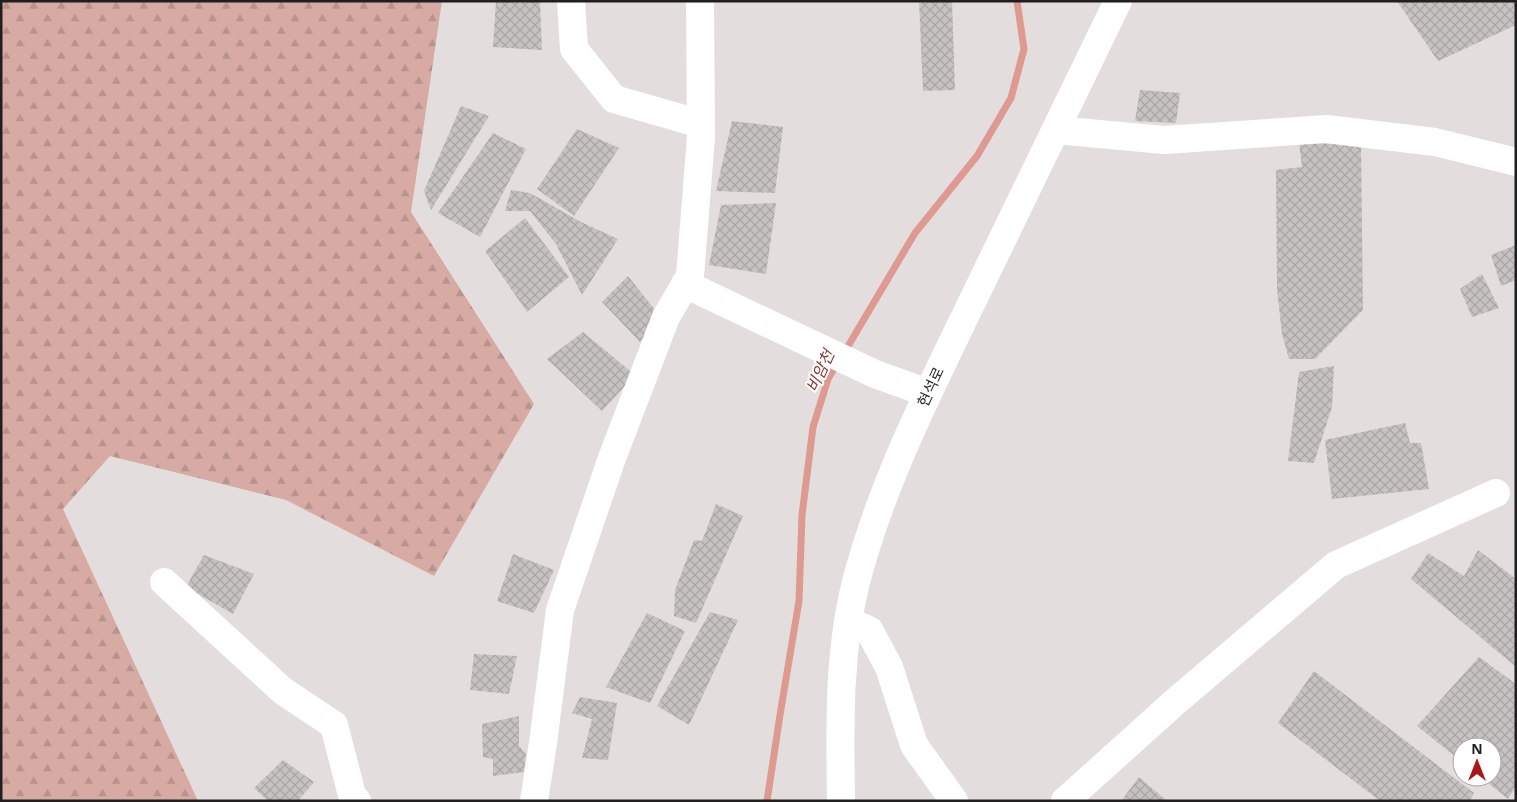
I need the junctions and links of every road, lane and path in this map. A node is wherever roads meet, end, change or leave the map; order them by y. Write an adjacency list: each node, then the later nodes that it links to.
1 (571, 1): 4 (street)
2 (700, 1): 4 (street)
3 (1118, 1): 5 (street, 현석로)
4 (701, 124): 7 (street)
5 (1056, 130): 6 (street); 8 (street, 현석로)
6 (1516, 162)
7 (685, 284): 8 (street); 13 (street)
8 (928, 393): 11 (street, 현석로)
9 (1496, 493): 16 (street)
10 (164, 582): 12 (street)
11 (849, 622): 14 (street, 현석로); 15 (street)
12 (357, 801)
13 (534, 801)
14 (841, 801)
15 (954, 801)
16 (1065, 801)

